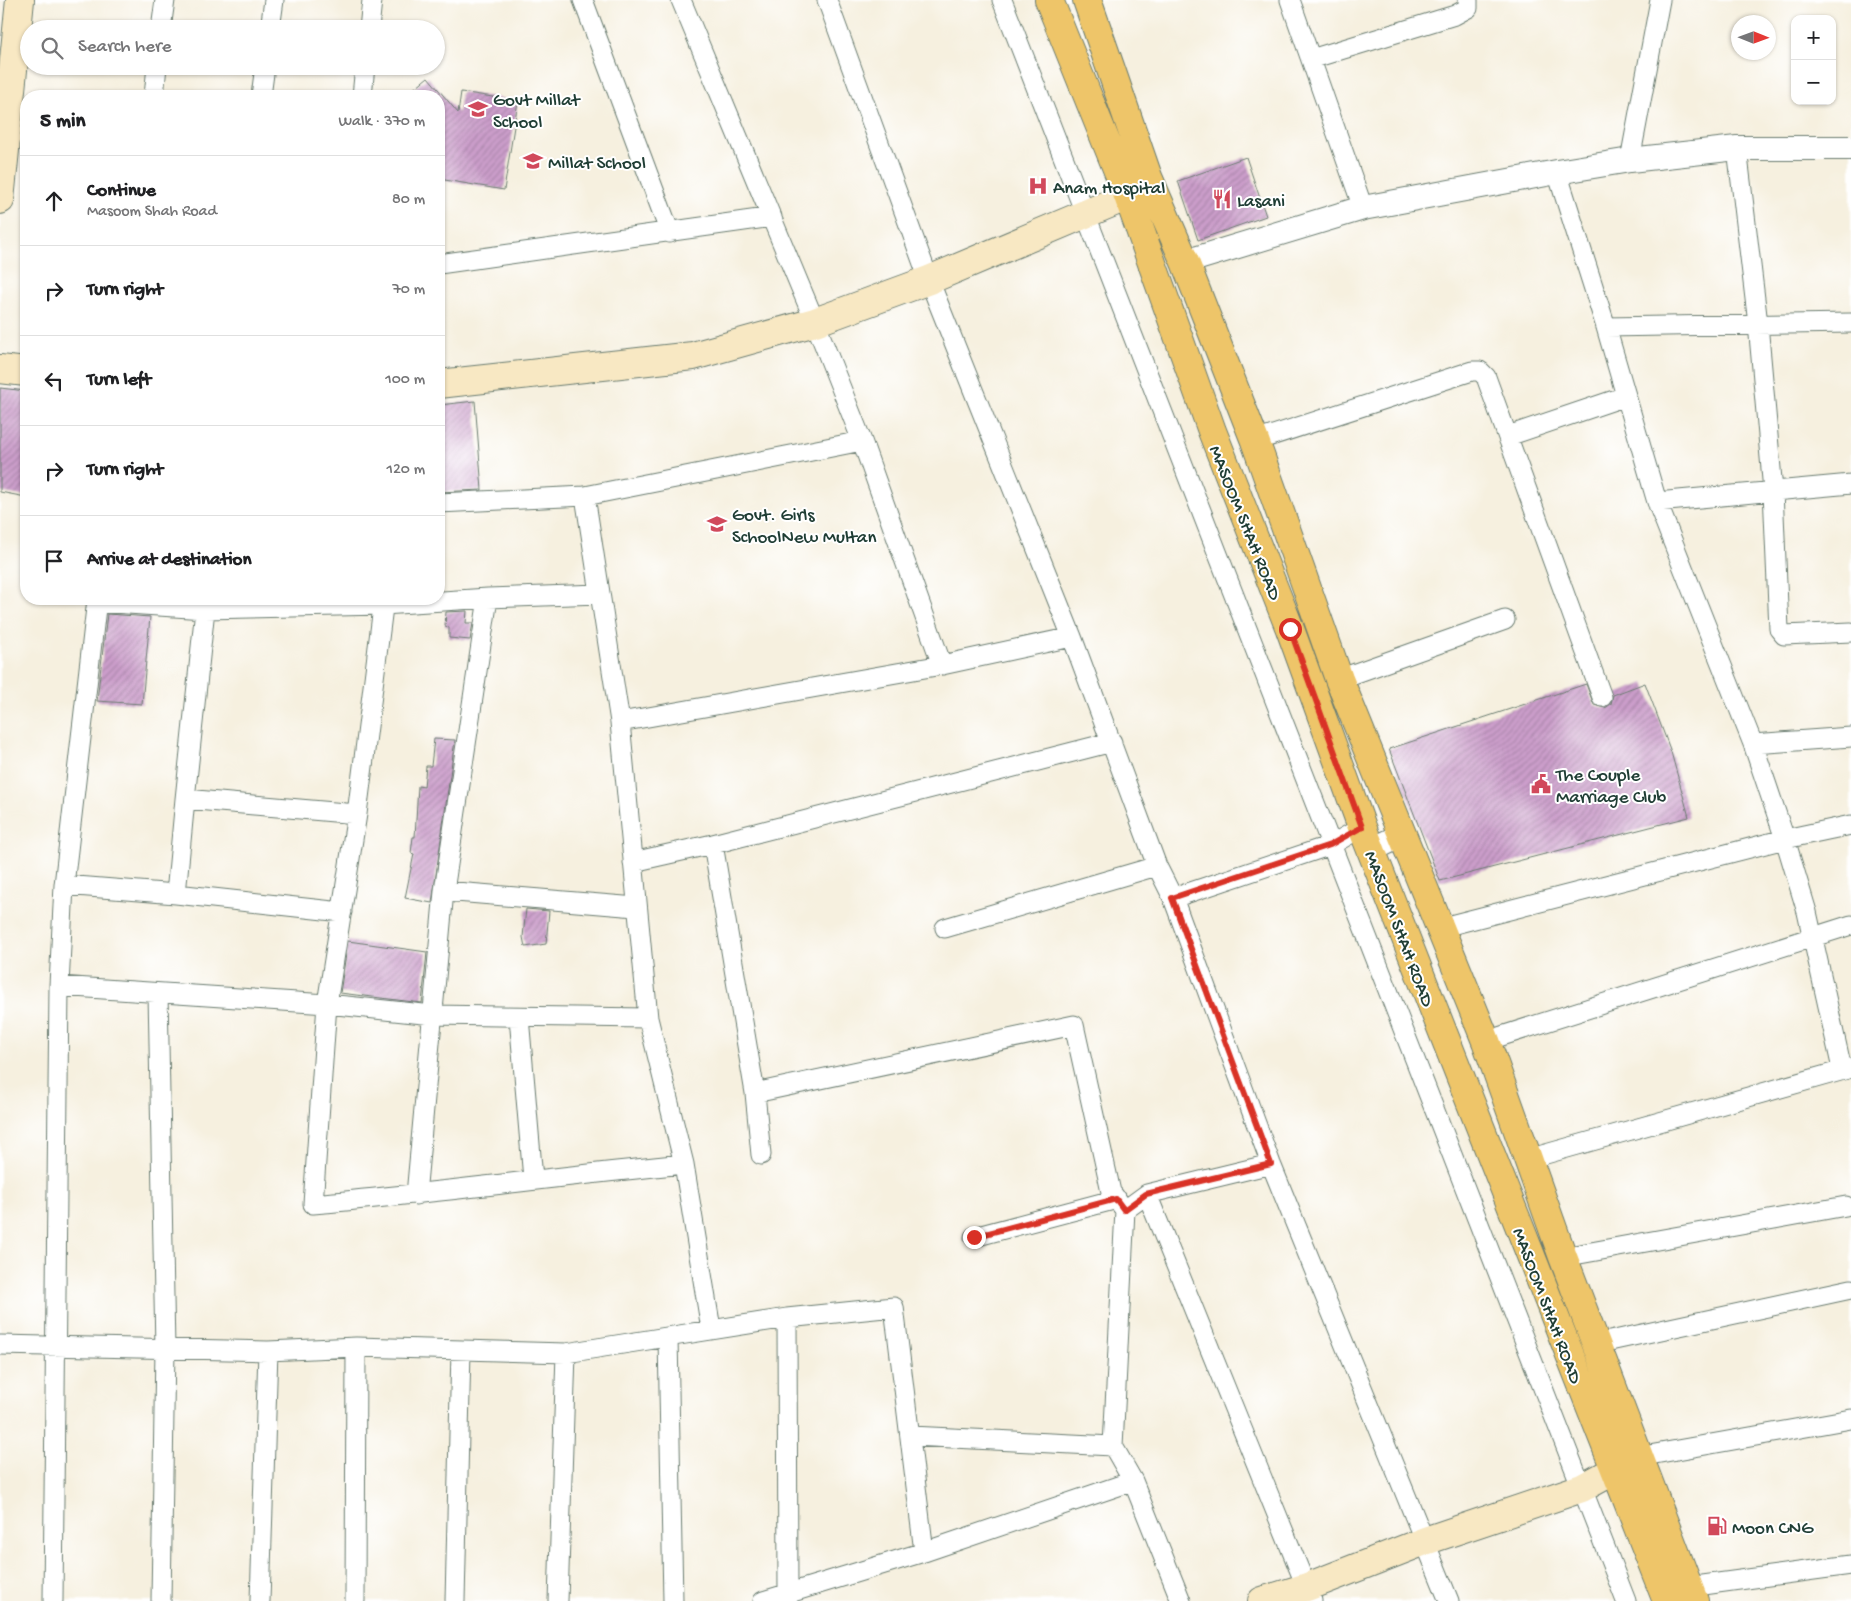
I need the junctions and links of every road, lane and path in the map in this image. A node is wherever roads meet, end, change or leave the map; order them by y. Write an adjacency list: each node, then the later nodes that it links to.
1 (20, 0): 31 (main road)
2 (165, 0): 14 (street)
3 (274, 0): 15 (street)
4 (372, 0): 16 (street)
5 (583, 0): 35 (street)
6 (681, 0): 34 (street)
7 (827, 0): 38 (street)
8 (1002, 0): 33 (street)
9 (1049, 0): 18 (main road, MASOOM SHAH ROAD)
10 (1087, 0): 17 (main road, MASOOM SHAH ROAD)
11 (1290, 0): 19 (street)
12 (1468, 0): 19 (street)
13 (1660, 0): 28 (street)
14 (162, 20)
15 (271, 20)
16 (369, 20)
17 (1098, 27): 18 (main road); 36 (main road, MASOOM SHAH ROAD)
18 (1065, 41): 30 (main road, MASOOM SHAH ROAD)
19 (1311, 59): 32 (street)
20 (156, 75): 23 (street)
21 (264, 75): 24 (street)
22 (364, 75): 25 (street)
23 (155, 90)
24 (262, 90)
25 (363, 90)
26 (1737, 148): 27 (street); 28 (street); 41 (street)
27 (1851, 148)
28 (1630, 160): 29 (street)
29 (1557, 172): 32 (street); 42 (street)
30 (1128, 196): 33 (main road); 48 (main road, MASOOM SHAH ROAD)
31 (0, 200)
32 (1363, 208): 36 (street)
33 (1085, 214): 38 (main road); 81 (street)
34 (772, 217): 35 (street); 39 (street)
35 (670, 233): 37 (street)
36 (1185, 262): 47 (main road, MASOOM SHAH ROAD)
37 (445, 263)
38 (929, 280): 39 (main road); 66 (street)
39 (815, 322): 45 (main road); 50 (street)
40 (1851, 323): 41 (street)
41 (1758, 324): 42 (street); 52 (street)
42 (1606, 327): 46 (street)
43 (0, 369): 44 (main road)
44 (20, 371)
45 (445, 383)
46 (1626, 396): 49 (street); 55 (street)
47 (1249, 429): 48 (main road); 49 (street); 68 (main road, MASOOM SHAH ROAD)
48 (1212, 431): 78 (main road, MASOOM SHAH ROAD)
49 (1508, 436): 69 (street)
50 (862, 441): 53 (street); 67 (street)
51 (1851, 484): 52 (street)
52 (1772, 491): 55 (street); 65 (street)
53 (585, 496): 54 (street); 56 (street)
54 (445, 502)
55 (1657, 502): 73 (street)
56 (599, 594): 57 (street); 70 (street)
57 (488, 598): 58 (street); 85 (street)
58 (445, 600)
59 (97, 605): 84 (street)
60 (151, 605): 63 (street)
61 (307, 605): 63 (street)
62 (383, 605): 75 (street)
63 (205, 609): 74 (street)
64 (1505, 620): 68 (street)
65 (1851, 632)
66 (1072, 637): 67 (street); 72 (street)
67 (942, 665): 70 (street)
68 (1339, 679): 77 (main road, MASOOM SHAH ROAD)
69 (1602, 697)
70 (620, 722): 82 (street)
71 (1851, 737): 73 (street)
72 (1112, 742): 80 (street); 83 (street)
73 (1753, 744): 79 (street)
74 (184, 799): 75 (street); 86 (street)
75 (357, 814): 89 (street)
76 (1851, 825): 79 (street)
77 (1402, 835): 78 (street); 92 (main road, MASOOM SHAH ROAD)
78 (1366, 838): 81 (street); 130 (main road, MASOOM SHAH ROAD)
79 (1786, 839): 92 (street); 93 (street)
80 (713, 844): 82 (street); 102 (street)
81 (1330, 845): 87 (street); 132 (street)
82 (633, 862): 88 (street)
83 (1157, 866): 87 (street); 91 (street)
84 (64, 885): 86 (street); 94 (street)
85 (444, 891): 88 (street); 97 (street)
86 (176, 894): 89 (street)
87 (1172, 898): 106 (street)
88 (636, 907): 99 (street)
89 (342, 912): 96 (street)
90 (1851, 925): 93 (street)
91 (945, 928)
92 (1439, 928): 100 (main road, MASOOM SHAH ROAD)
93 (1813, 938): 100 (street); 101 (street)
94 (59, 986): 95 (street); 120 (street)
95 (158, 993): 96 (street); 122 (street)
96 (327, 1004): 97 (street); 109 (street)
97 (433, 1015): 98 (street); 109 (street)
98 (519, 1017): 99 (street); 107 (street)
99 (648, 1018): 105 (street)
100 (1486, 1041): 104 (main road, MASOOM SHAH ROAD)
101 (1846, 1068): 104 (street)
102 (755, 1094): 103 (street); 110 (street)
103 (761, 1155)
104 (1528, 1159): 113 (main road, MASOOM SHAH ROAD)
105 (684, 1164): 107 (street); 116 (street)
106 (1271, 1164): 108 (street); 133 (street)
107 (533, 1179): 109 (street)
108 (1146, 1194): 110 (street); 137 (street)
109 (416, 1195)
110 (1120, 1205): 112 (street); 128 (street)
111 (1846, 1206): 113 (street)
112 (974, 1237)
113 (1562, 1257): 118 (main road, MASOOM SHAH ROAD)
114 (1851, 1289): 118 (street)
115 (787, 1318): 116 (street); 127 (street); 136 (street)
116 (711, 1329): 117 (street)
117 (668, 1337): 125 (street); 145 (street)
118 (1596, 1344): 129 (main road, MASOOM SHAH ROAD)
119 (0, 1345): 120 (street)
120 (54, 1347): 122 (street); 139 (street)
121 (356, 1347): 123 (street); 124 (street); 142 (street)
122 (165, 1348): 124 (street); 140 (street)
123 (461, 1350): 125 (street); 143 (street)
124 (268, 1351): 141 (street)
125 (566, 1353): 144 (street)
126 (1851, 1419): 129 (street)
127 (911, 1436): 128 (street); 134 (street)
128 (1114, 1446): 131 (street)
129 (1638, 1457): 130 (main road); 138 (main road, MASOOM SHAH ROAD)
130 (1614, 1470): 132 (main road); 138 (main road, MASOOM SHAH ROAD)
131 (1133, 1481): 134 (street); 147 (street)
132 (1582, 1488): 133 (main road); 150 (street)
133 (1425, 1541): 137 (main road); 149 (street)
134 (924, 1552): 136 (street)
135 (1851, 1565): 138 (street)
136 (788, 1594): 146 (street)
137 (1310, 1594): 148 (main road)
138 (1683, 1596)
139 (53, 1601)
140 (161, 1601)
141 (260, 1601)
142 (355, 1601)
143 (455, 1601)
144 (558, 1601)
145 (673, 1601)
146 (763, 1601)
147 (1181, 1601)
148 (1262, 1601)
149 (1449, 1601)
150 (1626, 1601)

